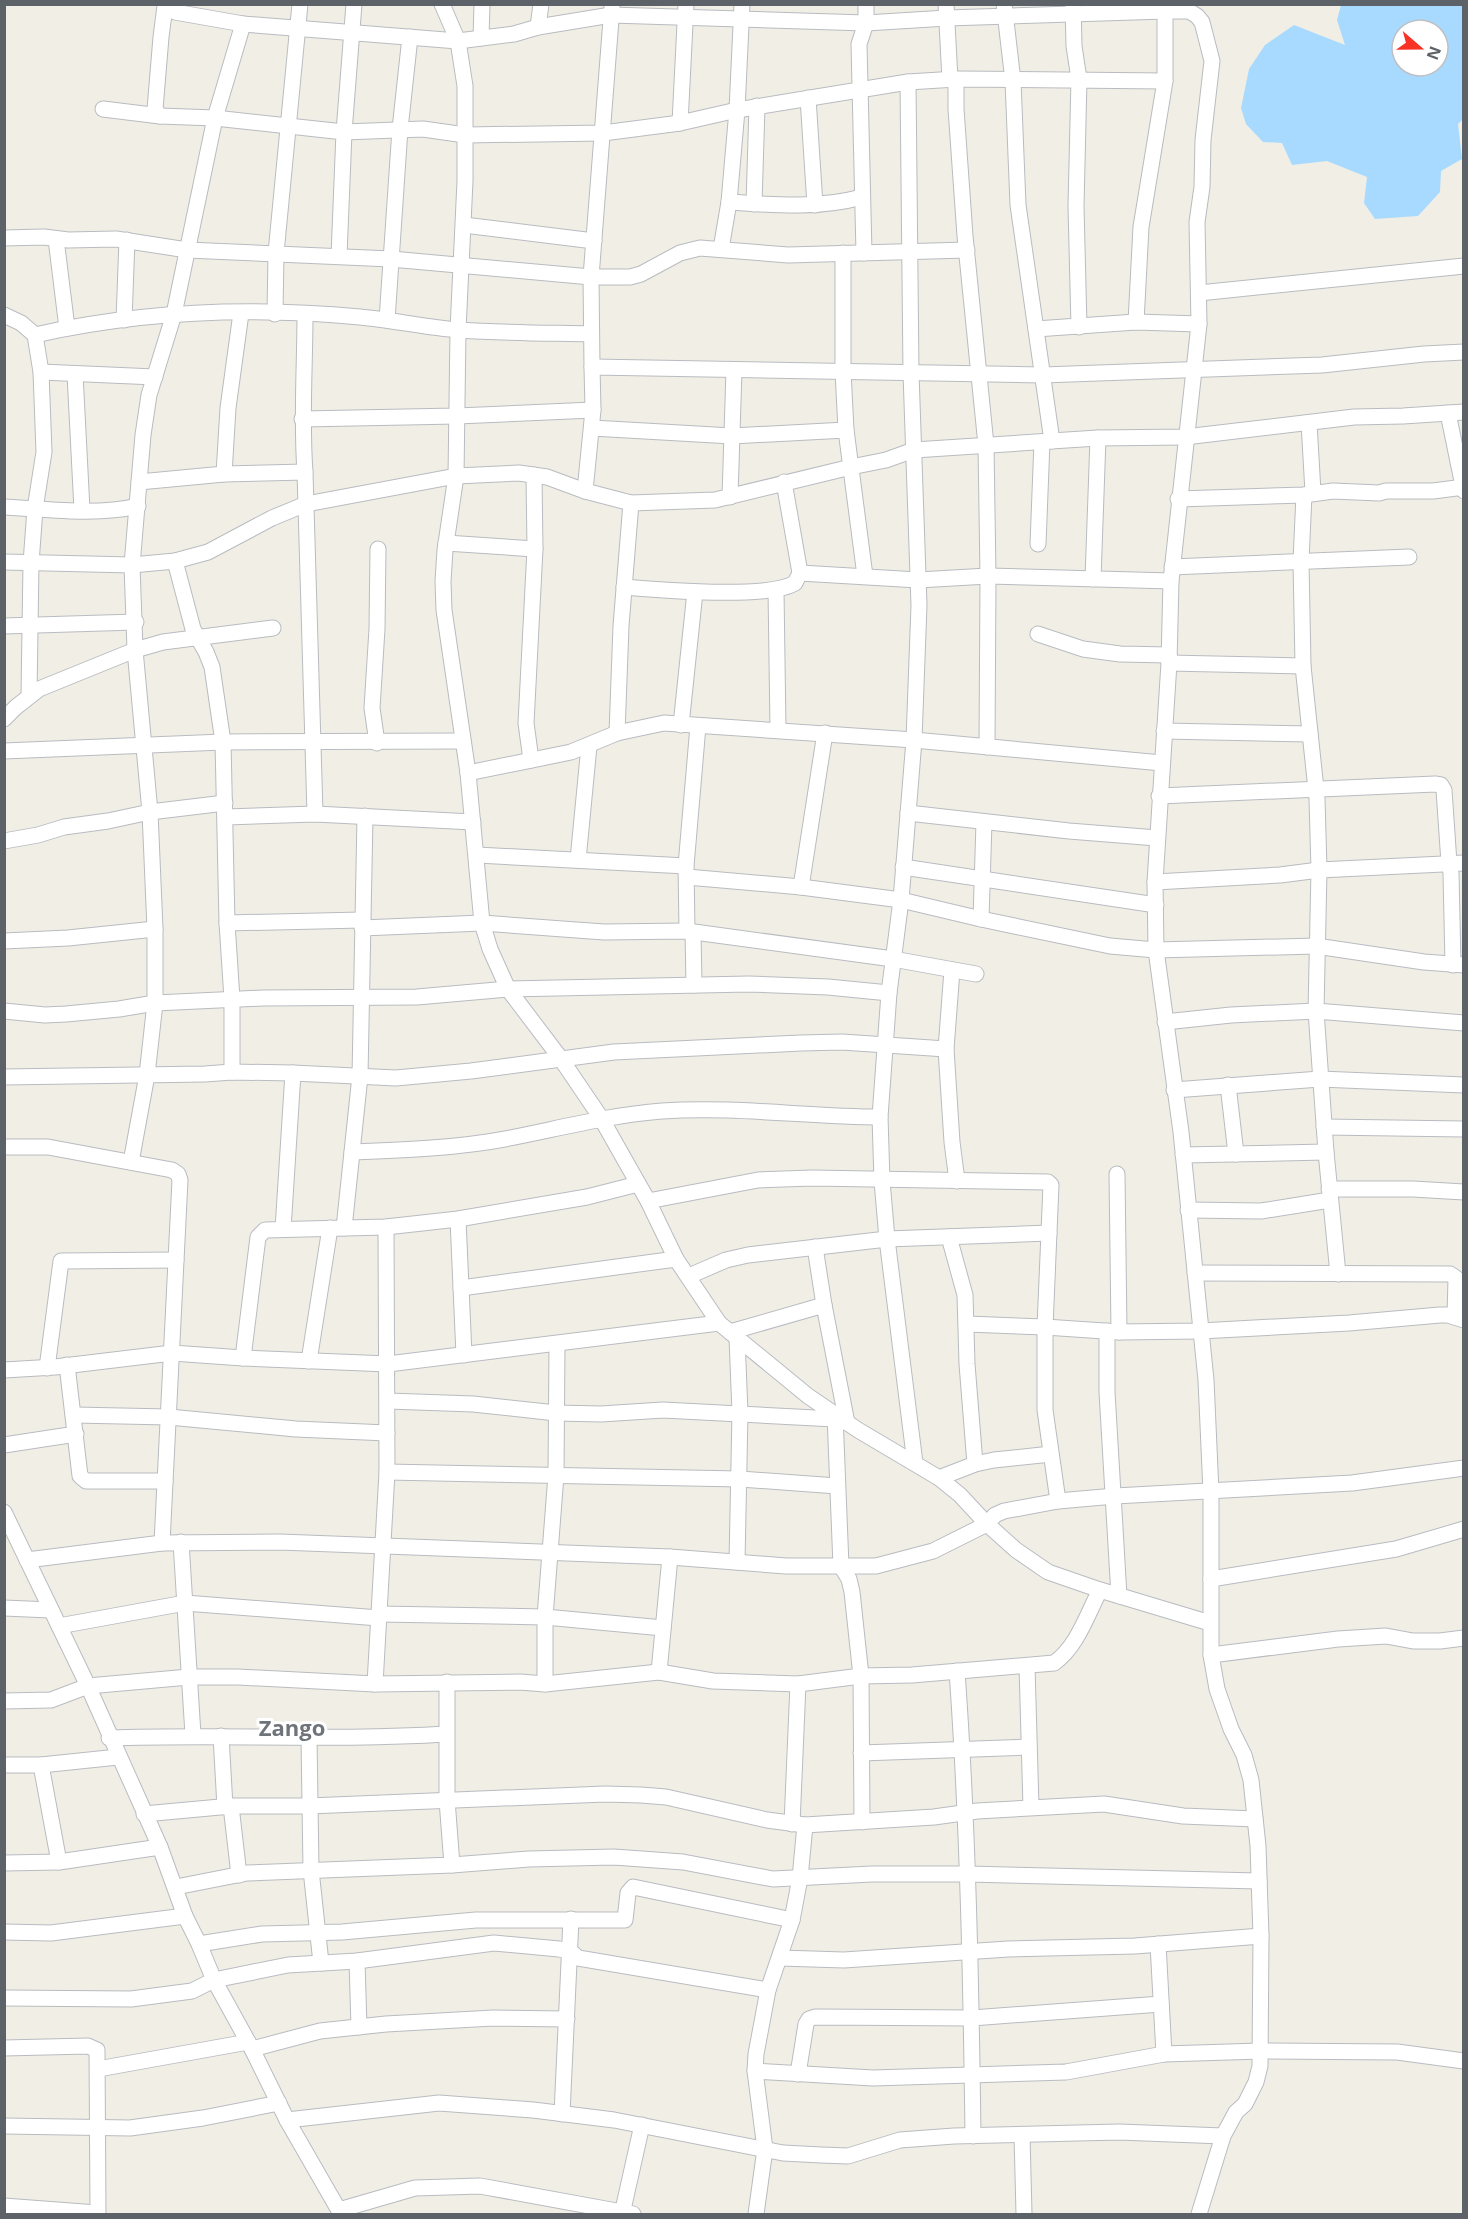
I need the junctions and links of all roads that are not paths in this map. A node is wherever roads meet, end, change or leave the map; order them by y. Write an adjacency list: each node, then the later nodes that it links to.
1 (300, 4): 19 (street)
2 (354, 4): 20 (street)
3 (442, 4): 23 (street)
4 (482, 4): 22 (street)
5 (541, 4): 18 (street)
6 (866, 4): 16 (street)
7 (165, 5): 17 (street); 34 (street)
8 (1189, 8): 11 (street); 63 (street)
9 (1074, 9): 11 (street); 14 (street); 25 (street)
10 (611, 10): 12 (street); 18 (street); 40 (street)
11 (1165, 10): 27 (street)
12 (685, 11): 15 (street); 36 (street)
13 (946, 11): 14 (street); 16 (street); 24 (street)
14 (1004, 11): 26 (street)
15 (741, 12): 16 (street); 33 (street)
16 (866, 22): 29 (street)
17 (243, 24): 19 (street); 35 (street)
18 (538, 27): 22 (street)
19 (298, 28): 20 (street); 37 (street)
20 (352, 32): 21 (street); 39 (street)
21 (410, 37): 23 (street); 38 (street)
22 (481, 38): 23 (street)
23 (458, 41): 41 (street)
24 (953, 79): 26 (street); 28 (street); 53 (street)
25 (1079, 80): 26 (street); 27 (street); 73 (street)
26 (1012, 81): 75 (street)
27 (1165, 81): 71 (street)
28 (908, 82): 29 (street); 54 (street)
29 (861, 90): 30 (street); 42 (street)
30 (808, 98): 31 (street); 45 (street)
31 (757, 106): 33 (street); 44 (street)
32 (103, 109): 34 (street)
33 (737, 110): 36 (street); 43 (street)
34 (160, 116): 35 (street)
35 (215, 118): 37 (street); 52 (street)
36 (680, 123): 40 (street)
37 (289, 126): 39 (street); 55 (street)
38 (400, 129): 39 (street); 41 (street); 59 (street)
39 (344, 132): 58 (street)
40 (603, 133): 41 (street); 50 (street)
41 (465, 135): 46 (street)
42 (862, 197): 45 (street); 57 (street)
43 (729, 202): 44 (street); 51 (street)
44 (754, 204): 45 (street)
45 (815, 205)
46 (464, 225): 50 (street); 60 (street)
47 (4, 238): 48 (street)
48 (56, 239): 49 (street); 74 (street)
49 (127, 240): 52 (street); 69 (street)
50 (594, 241): 62 (street)
51 (721, 249): 56 (street); 62 (street)
52 (188, 250): 55 (street); 65 (street)
53 (967, 250): 54 (street); 87 (street)
54 (911, 252): 57 (street); 85 (street)
55 (276, 253): 58 (street); 66 (street)
56 (843, 253): 57 (street); 83 (street)
57 (864, 253)
58 (339, 256): 59 (street)
59 (391, 259): 60 (street); 70 (street)
60 (462, 264): 62 (street); 76 (street)
61 (1464, 266): 63 (street)
62 (591, 277): 77 (street)
63 (1199, 293): 72 (street)
64 (241, 313): 65 (street); 66 (street); 105 (street)
65 (174, 314): 69 (street); 89 (street)
66 (275, 314): 67 (street)
67 (305, 314): 70 (street); 93 (street)
68 (4, 315): 78 (street)
69 (124, 320): 74 (street)
70 (387, 320): 76 (street)
71 (1136, 322): 72 (street); 73 (street)
72 (1199, 324): 82 (street)
73 (1079, 327): 75 (street)
74 (67, 328): 78 (street)
75 (1036, 329): 88 (street)
76 (458, 330): 77 (street); 92 (street)
77 (591, 334): 80 (street)
78 (35, 335): 84 (street)
79 (1464, 352): 82 (street)
80 (592, 367): 81 (street); 90 (street)
81 (734, 370): 83 (street); 97 (street)
82 (1193, 370): 88 (street); 98 (street)
83 (843, 371): 85 (street); 96 (street)
84 (41, 372): 86 (street); 119 (street)
85 (911, 373): 87 (street); 102 (street)
86 (75, 374): 89 (street); 120 (street)
87 (978, 374): 88 (street); 101 (street)
88 (1043, 375): 100 (street)
89 (155, 377): 108 (street)
90 (593, 410): 92 (street); 95 (street)
91 (1456, 413): 94 (street); 110 (street)
92 (457, 416): 93 (street); 107 (street)
93 (302, 419): 104 (street)
94 (1309, 423): 98 (street); 112 (street)
95 (592, 428): 97 (street); 111 (street)
96 (846, 430): 97 (street); 103 (street)
97 (732, 436): 113 (street)
98 (1185, 437): 99 (street); 114 (street)
99 (1098, 438): 100 (street); 135 (street)
100 (1047, 441): 101 (street); 122 (street)
101 (986, 446): 102 (street); 134 (street)
102 (914, 450): 103 (street); 136 (street)
103 (850, 467): 109 (street); 133 (street)
104 (305, 472): 105 (street); 116 (street)
105 (224, 474): 108 (street)
106 (534, 475): 107 (street); 111 (street); 124 (street)
107 (456, 476): 116 (street); 121 (street)
108 (139, 482): 117 (street)
109 (784, 482): 113 (street); 131 (street)
110 (1463, 488): 112 (street)
111 (585, 491): 115 (street)
112 (1308, 494): 114 (street); 127 (street)
113 (730, 497): 115 (street)
114 (1178, 499): 132 (street)
115 (631, 503): 137 (street)
116 (306, 504): 126 (street); 161 (street)
117 (138, 506): 120 (street); 130 (street)
118 (4, 507): 119 (street)
119 (35, 509): 120 (street); 129 (street)
120 (82, 510)
121 (446, 543): 124 (street); 158 (street)
122 (1038, 544)
123 (378, 549): 162 (street)
124 (536, 549): 167 (street)
125 (1409, 557): 127 (street)
126 (175, 561): 130 (street); 145 (street)
127 (1301, 561): 132 (street); 148 (street)
128 (4, 562): 129 (street)
129 (31, 563): 130 (street); 142 (street)
130 (132, 565): 140 (street)
131 (800, 573): 133 (street); 138 (street)
132 (1172, 574): 135 (street); 147 (street)
133 (866, 576): 136 (street)
134 (988, 576): 135 (street); 136 (street); 165 (street)
135 (1093, 579)
136 (918, 580): 159 (street)
137 (624, 587): 139 (street); 155 (street)
138 (776, 590): 139 (street); 153 (street)
139 (695, 592): 151 (street)
140 (136, 622): 142 (street); 146 (street)
141 (4, 626): 142 (street)
142 (29, 626): 149 (street)
143 (273, 628): 145 (street)
144 (1038, 634): 147 (street)
145 (198, 638): 146 (street); 160 (street)
146 (135, 650): 149 (street); 163 (street)
147 (1169, 659): 148 (street); 154 (street)
148 (1304, 666): 157 (street)
149 (29, 696): 150 (street)
150 (4, 719)
151 (681, 725): 152 (street); 155 (street)
152 (698, 726): 153 (street); 186 (street)
153 (778, 730): 156 (street)
154 (1164, 730): 157 (street); 168 (street)
155 (617, 733): 164 (street)
156 (825, 734): 159 (street); 189 (street)
157 (1310, 734): 170 (street)
158 (463, 741): 162 (street); 169 (street)
159 (914, 741): 165 (street); 174 (street)
160 (223, 742): 161 (street); 163 (street); 172 (street)
161 (312, 742): 162 (street); 175 (street)
162 (377, 743)
163 (142, 745): 166 (street); 173 (street)
164 (589, 746): 167 (street); 182 (street)
165 (987, 747): 168 (street)
166 (4, 751)
167 (531, 760): 169 (street)
168 (1162, 763): 171 (street)
169 (468, 773): 177 (street)
170 (1316, 790): 171 (street); 183 (street); 185 (street)
171 (1159, 796): 179 (street)
172 (225, 810): 173 (street); 175 (street); 193 (street)
173 (150, 812): 180 (street); 196 (street)
174 (908, 813): 178 (street); 184 (street)
175 (315, 814): 176 (street)
176 (365, 816): 177 (street); 195 (street)
177 (473, 822): 181 (street)
178 (984, 822): 179 (street); 187 (street)
179 (1157, 838): 188 (street)
180 (4, 841)
181 (477, 855): 182 (street); 194 (street)
182 (578, 860): 186 (street)
183 (1456, 863): 185 (street); 202 (street)
184 (903, 867): 187 (street); 190 (street)
185 (1318, 870): 188 (street); 199 (street)
186 (686, 871): 189 (street); 197 (street)
187 (983, 880): 191 (street); 192 (street)
188 (1155, 882): 191 (street)
189 (801, 887): 190 (street)
190 (901, 900): 192 (street); 201 (street)
191 (1156, 905): 200 (street)
192 (981, 919): 200 (street)
193 (228, 923): 195 (street); 209 (street)
194 (482, 923): 195 (street); 197 (street); 206 (street)
195 (362, 924): 208 (street)
196 (155, 929): 198 (street); 210 (street)
197 (690, 932): 201 (street); 205 (street)
198 (4, 941)
199 (1316, 946): 200 (street); 202 (street); 212 (street)
200 (1156, 950): 213 (street)
201 (893, 959): 203 (street); 207 (street)
202 (1458, 965)
203 (952, 970): 204 (street); 216 (street)
204 (976, 974)
205 (694, 985): 206 (street); 207 (street)
206 (508, 989): 208 (street); 217 (street)
207 (889, 993): 215 (street)
208 (363, 997): 209 (street); 221 (street)
209 (232, 999): 210 (street); 218 (street)
210 (155, 1003): 211 (street); 220 (street)
211 (4, 1011)
212 (1316, 1011): 213 (street); 214 (street); 223 (street)
213 (1165, 1022): 226 (street)
214 (1464, 1023)
215 (885, 1046): 216 (street); 217 (street); 227 (street)
216 (946, 1049): 239 (street)
217 (561, 1059): 221 (street); 228 (street)
218 (232, 1072): 219 (street); 220 (street)
219 (293, 1072): 221 (street); 248 (street)
220 (147, 1075): 222 (street); 236 (street)
221 (360, 1076): 232 (street)
222 (4, 1077)
223 (1320, 1079): 224 (street); 225 (street); 229 (street)
224 (1464, 1085)
225 (1228, 1086): 226 (street); 234 (street)
226 (1174, 1090): 235 (street)
227 (880, 1117): 228 (street); 238 (street)
228 (601, 1118): 232 (street); 240 (street)
229 (1324, 1127): 230 (street); 233 (street)
230 (1464, 1129)
231 (4, 1147): 236 (street)
232 (352, 1152): 247 (street)
233 (1326, 1152): 234 (street); 242 (street)
234 (1236, 1154): 235 (street)
235 (1183, 1155): 244 (street)
236 (130, 1162): 254 (street)
237 (1117, 1174): 265 (street)
238 (882, 1181): 239 (street); 243 (street); 251 (street)
239 (957, 1181): 249 (street)
240 (638, 1184): 243 (street); 245 (street)
241 (1464, 1192): 242 (street)
242 (1330, 1195): 244 (street); 256 (street)
243 (648, 1200): 253 (street)
244 (1188, 1210): 255 (street)
245 (458, 1219): 246 (street); 258 (street)
246 (386, 1227): 247 (street); 271 (street)
247 (337, 1228): 248 (street); 270 (street)
248 (283, 1229): 269 (street)
249 (1048, 1233): 250 (street); 262 (street)
250 (949, 1237): 251 (street); 261 (street)
251 (887, 1239): 252 (street); 285 (street)
252 (815, 1247): 257 (street); 259 (street)
253 (676, 1259): 257 (street); 258 (street)
254 (176, 1260): 267 (street); 273 (street)
255 (1195, 1273): 256 (street); 264 (street)
256 (1338, 1274): 260 (street)
257 (689, 1276): 263 (street)
258 (461, 1288): 268 (street)
259 (824, 1305): 263 (street); 280 (street)
260 (1460, 1318): 264 (street)
261 (967, 1324): 262 (street); 286 (street)
262 (1046, 1327): 265 (street); 284 (street)
263 (729, 1331): 266 (street); 277 (street); 280 (street)
264 (1200, 1331): 265 (street); 294 (street)
265 (1113, 1332): 295 (street)
266 (557, 1344): 268 (street); 276 (street)
267 (172, 1353): 269 (street); 272 (street); 279 (street)
268 (464, 1355): 271 (street)
269 (243, 1358): 270 (street)
270 (309, 1361): 271 (street)
271 (388, 1364): 275 (street)
272 (67, 1365): 273 (street); 278 (street)
273 (47, 1368): 274 (street)
274 (4, 1370)
275 (388, 1401): 276 (street); 281 (street)
276 (556, 1413): 277 (street); 289 (street)
277 (740, 1413): 280 (street); 291 (street)
278 (74, 1415): 279 (street); 282 (street)
279 (169, 1418): 281 (street); 292 (street)
280 (839, 1419): 285 (street); 293 (street)
281 (387, 1433): 288 (street)
282 (76, 1434): 283 (street); 292 (street)
283 (4, 1445)
284 (1051, 1455): 286 (street); 296 (street)
285 (915, 1463): 290 (street)
286 (975, 1464): 290 (street)
287 (1464, 1468): 294 (street)
288 (387, 1472): 289 (street); 303 (street)
289 (556, 1475): 291 (street); 304 (street)
290 (939, 1478): 298 (street)
291 (740, 1479): 293 (street); 307 (street)
292 (165, 1481): 302 (street)
293 (837, 1486): 308 (street)
294 (1211, 1492): 295 (street); 309 (street)
295 (1114, 1496): 296 (street); 311 (street)
296 (1058, 1501): 298 (street)
297 (4, 1512): 300 (street)
298 (987, 1524): 308 (street); 310 (street)
299 (1464, 1529): 309 (street)
300 (10, 1535): 306 (street)
301 (181, 1542): 302 (street); 303 (street); 312 (street)
302 (162, 1543): 306 (street)
303 (383, 1546): 304 (street); 315 (street)
304 (552, 1552): 305 (street); 316 (street)
305 (670, 1557): 307 (street); 319 (street)
306 (27, 1560): 314 (street)
307 (737, 1562): 308 (street)
308 (841, 1566): 325 (street)
309 (1211, 1580): 317 (street)
310 (1100, 1590): 311 (street); 322 (street)
311 (1119, 1596): 317 (street)
312 (185, 1603): 315 (street); 318 (street); 326 (street)
313 (4, 1608): 314 (street)
314 (51, 1610): 318 (street)
315 (379, 1616): 316 (street); 328 (street)
316 (545, 1617): 319 (street); 329 (street)
317 (1210, 1623): 321 (street)
318 (59, 1626): 331 (street)
319 (663, 1628): 324 (street)
320 (1464, 1638): 321 (street)
321 (1211, 1655): 350 (street)
322 (1027, 1666): 323 (street); 338 (street)
323 (957, 1671): 325 (street); 339 (street)
324 (659, 1672): 329 (street); 330 (street)
325 (861, 1676): 330 (street); 340 (street)
326 (189, 1677): 328 (street); 331 (street); 334 (street)
327 (447, 1682): 328 (street); 329 (street); 333 (street)
328 (375, 1684)
329 (544, 1684)
330 (798, 1684): 352 (street)
331 (88, 1686): 332 (street); 337 (street)
332 (4, 1701)
333 (446, 1734): 336 (street); 344 (street)
334 (193, 1735): 335 (street); 337 (street)
335 (221, 1736): 336 (street); 345 (street)
336 (309, 1736): 346 (street)
337 (109, 1738): 341 (street)
338 (1029, 1747): 339 (street); 347 (street)
339 (963, 1750): 340 (street); 348 (street)
340 (861, 1753): 351 (street)
341 (118, 1757): 343 (street); 349 (street)
342 (4, 1765): 343 (street)
343 (41, 1765): 354 (street)
344 (447, 1800): 346 (street); 352 (street); 356 (street)
345 (228, 1806): 346 (street); 349 (street); 359 (street)
346 (309, 1806): 357 (street)
347 (1030, 1808): 348 (street); 350 (street)
348 (964, 1813): 351 (street); 358 (street)
349 (144, 1814): 353 (street)
350 (1255, 1819): 361 (street)
351 (861, 1822): 352 (street)
352 (799, 1824): 360 (street)
353 (160, 1847): 354 (street); 362 (street)
354 (59, 1862): 355 (street)
355 (4, 1863)
356 (452, 1865): 357 (street); 360 (street)
357 (311, 1870): 359 (street); 367 (street)
358 (967, 1874): 360 (street); 361 (street); 372 (street)
359 (239, 1875): 362 (street)
360 (800, 1878): 365 (street)
361 (1259, 1881): 368 (street)
362 (176, 1887): 363 (street)
363 (185, 1916): 366 (street); 369 (street)
364 (571, 1919): 365 (street); 367 (street); 371 (street)
365 (792, 1920): 373 (street)
366 (4, 1932)
367 (319, 1932): 369 (street); 375 (street)
368 (1261, 1936): 370 (street); 385 (street)
369 (199, 1944): 376 (street)
370 (1158, 1944): 372 (street); 379 (street)
371 (570, 1951): 374 (street); 377 (street); 381 (street)
372 (971, 1952): 373 (street); 380 (street)
373 (780, 1958): 377 (street)
374 (357, 1961): 375 (street); 382 (street)
375 (321, 1963): 376 (street)
376 (214, 1980): 378 (street); 383 (street)
377 (768, 1990): 389 (street)
378 (4, 1998)
379 (1161, 2004): 380 (street); 386 (street)
380 (972, 2018): 390 (street); 391 (street)
381 (567, 2019): 382 (street); 393 (street)
382 (359, 2027): 383 (street)
383 (250, 2046): 388 (street); 392 (street)
384 (4, 2049): 388 (street)
385 (1262, 2051): 386 (street); 387 (street); 400 (street)
386 (1164, 2054): 391 (street)
387 (1464, 2061)
388 (98, 2069): 397 (street)
389 (755, 2071): 390 (street); 401 (street)
390 (798, 2074): 391 (street)
391 (972, 2074): 399 (street)
392 (279, 2103): 394 (street); 397 (street)
393 (562, 2114): 394 (street); 395 (street)
394 (287, 2120): 403 (street)
395 (642, 2125): 401 (street); 405 (street)
396 (4, 2126): 397 (street)
397 (98, 2129): 404 (street)
398 (1022, 2135): 399 (street); 400 (street); 407 (street)
399 (973, 2136): 401 (street)
400 (1223, 2136): 408 (street)
401 (765, 2149): 406 (street)
402 (4, 2206): 404 (street)
403 (340, 2212): 405 (street)
404 (98, 2214)
405 (626, 2214)
406 (756, 2214)
407 (1024, 2214)
408 (1199, 2214)

